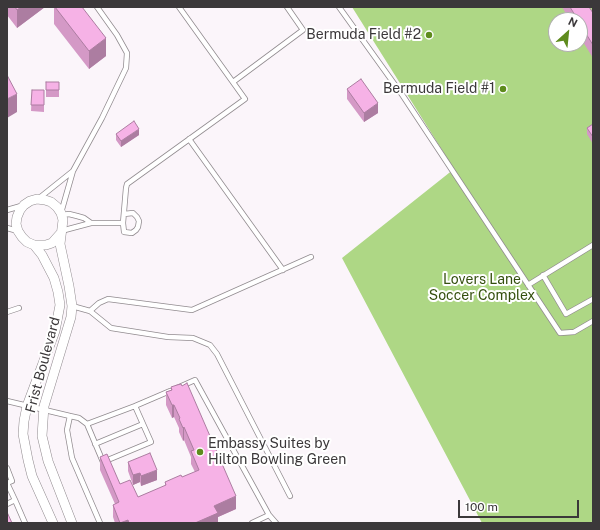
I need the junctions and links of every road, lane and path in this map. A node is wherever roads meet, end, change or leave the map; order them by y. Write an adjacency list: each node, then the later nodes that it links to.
1 (97, 7): 8 (lane)
2 (187, 7): 5 (lane)
3 (287, 7): 6 (lane)
4 (339, 7): 24 (lane)
5 (181, 9): 6 (lane)
6 (233, 82): 7 (lane)
7 (189, 139): 13 (lane); 22 (lane)
8 (73, 171): 9 (lane); 12 (lane)
9 (38, 199): 10 (street); 12 (street)
10 (24, 205): 11 (lane); 17 (street)
11 (7, 210)
12 (61, 214): 14 (lane); 18 (street, Frist Boulevard)
13 (124, 214): 15 (lane); 15 (lane)
14 (91, 223): 15 (lane); 18 (lane)
15 (123, 223)
16 (7, 228): 17 (lane)
17 (18, 231): 19 (street, Frist Boulevard)
18 (61, 232): 19 (street); 26 (street, Frist Boulevard)
19 (34, 245): 32 (street, Frist Boulevard)
20 (593, 245): 23 (lane)
21 (311, 257): 22 (lane)
22 (283, 270): 28 (lane)
23 (543, 276): 24 (lane); 25 (lane)
24 (528, 285): 30 (lane)
25 (593, 299)
26 (72, 306): 28 (lane); 34 (street, Frist Boulevard)
27 (19, 308): 29 (lane)
28 (90, 310): 40 (lane)
29 (7, 312)
30 (593, 321)
31 (7, 401): 32 (lane)
32 (27, 406): 34 (lane); 46 (street, Frist Boulevard)
33 (135, 406): 36 (lane); 37 (lane); 43 (lane)
34 (44, 410): 35 (lane); 47 (street, Frist Boulevard)
35 (70, 416): 36 (lane); 44 (lane)
36 (87, 424): 38 (lane)
37 (143, 424): 38 (lane); 38 (lane)
38 (95, 444)
39 (7, 468): 41 (lane)
40 (290, 496)
41 (15, 500): 42 (lane); 45 (lane)
42 (7, 504)
43 (269, 515): 49 (lane); 50 (lane)
44 (99, 522): 48 (lane)
45 (25, 523)
46 (53, 523)
47 (72, 523)
48 (93, 523)
49 (252, 523)
50 (276, 523)

